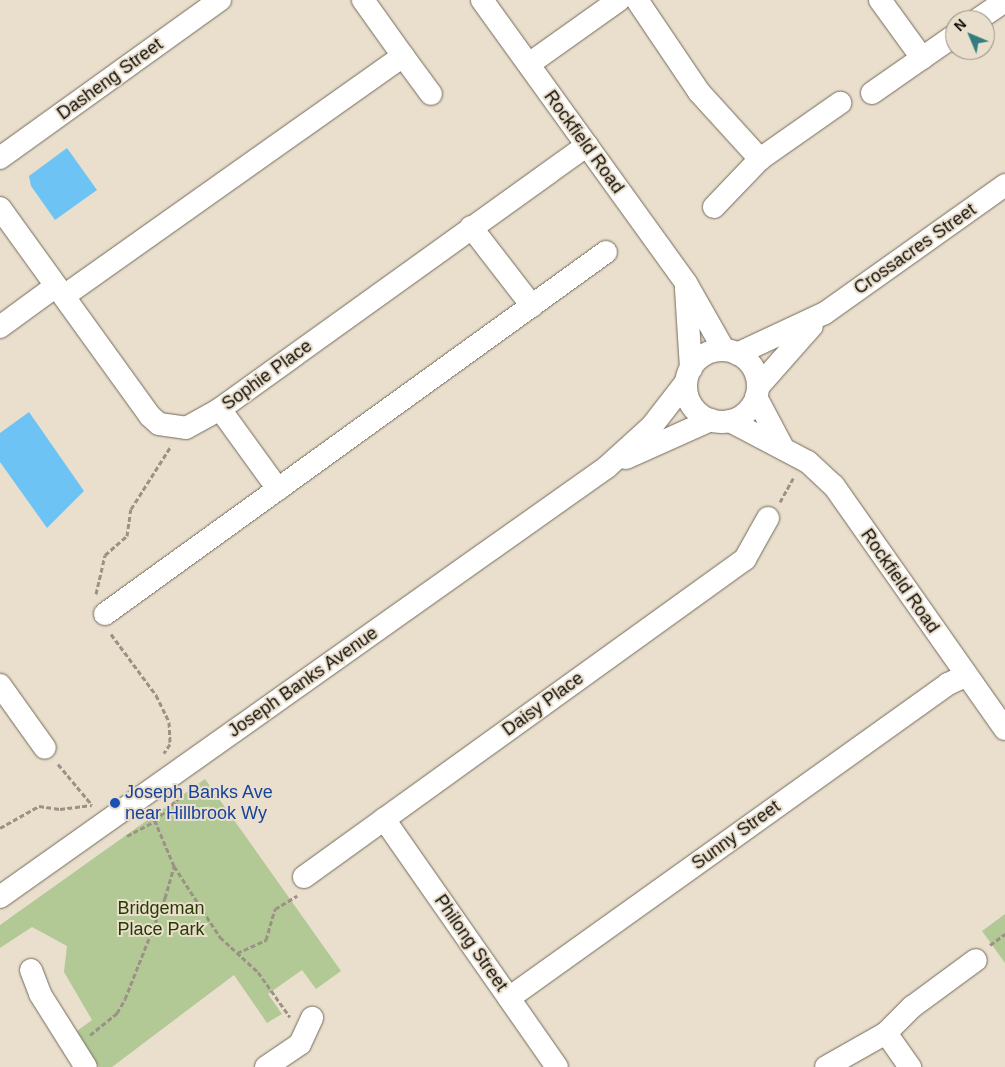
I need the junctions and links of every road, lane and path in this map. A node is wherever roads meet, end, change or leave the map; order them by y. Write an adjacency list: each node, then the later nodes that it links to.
1 (220, 0): 17 (street, Dasheng Street)
2 (363, 0): 10 (street)
3 (482, 0): 12 (street, Rockfield Road)
4 (619, 0): 12 (street)
5 (637, 0): 18 (street)
6 (880, 0): 11 (street)
7 (1005, 1): 8 (street)
8 (992, 10)
9 (945, 42): 11 (street)
10 (402, 56): 14 (street); 25 (street)
11 (922, 58): 13 (street)
12 (528, 64): 16 (street, Rockfield Road)
13 (872, 93)
14 (431, 94)
15 (840, 102): 18 (street)
16 (587, 145): 22 (street, Sophie Place); 24 (street, Rockfield Road)
17 (0, 158)
18 (760, 158): 20 (street)
19 (1005, 185): 27 (street, Crossacres Street)
20 (714, 207)
21 (0, 208): 25 (street, Sophie Place)
22 (471, 226): 26 (street); 32 (street, Sophie Place)
23 (606, 252): 26 (street)
24 (686, 283): 29 (street, Rockfield Road); 30 (street)
25 (60, 291): 28 (street); 32 (street, Sophie Place)
26 (532, 306): 39 (street)
27 (825, 313): 29 (street, Crossacres Street); 31 (street, Crossacres Street)
28 (0, 327)
29 (730, 352): 30 (street); 31 (street)
30 (688, 376): 33 (street); 35 (street, Joseph Banks Avenue)
31 (757, 392): 33 (street); 34 (street, Rockfield Road)
32 (220, 409): 39 (street)
33 (720, 421): 34 (street, Rockfield Road); 35 (street, Joseph Banks Avenue)
34 (782, 446): 42 (street, Rockfield Road)
35 (607, 467): 47 (street, Joseph Banks Avenue)
36 (788, 468): 37 (path)
37 (795, 474): 38 (path); 40 (path)
38 (801, 479)
39 (278, 489): 41 (street)
40 (768, 518): 48 (street, Daisy Place)
41 (105, 614)
42 (966, 676): 44 (street, Rockfield Road); 58 (street, Sunny Street)
43 (0, 686): 45 (street)
44 (1005, 729)
45 (44, 748): 47 (path)
46 (183, 794): 49 (path)
47 (98, 809): 50 (path); 54 (street, Joseph Banks Avenue)
48 (384, 819): 53 (street, Daisy Place); 58 (street, Philong Street)
49 (156, 820): 51 (path); 52 (path)
50 (0, 828)
51 (117, 841)
52 (174, 866): 55 (path); 61 (path)
53 (306, 884): 55 (path)
54 (0, 897)
55 (237, 953): 59 (path)
56 (976, 960): 60 (street)
57 (31, 970): 61 (street)
58 (509, 998): 64 (street, Philong Street)
59 (312, 1018): 63 (street)
60 (886, 1034): 65 (street); 66 (street)
61 (76, 1046): 62 (street)
62 (86, 1067)
63 (266, 1067)
64 (557, 1067)
65 (826, 1067)
66 (910, 1067)

